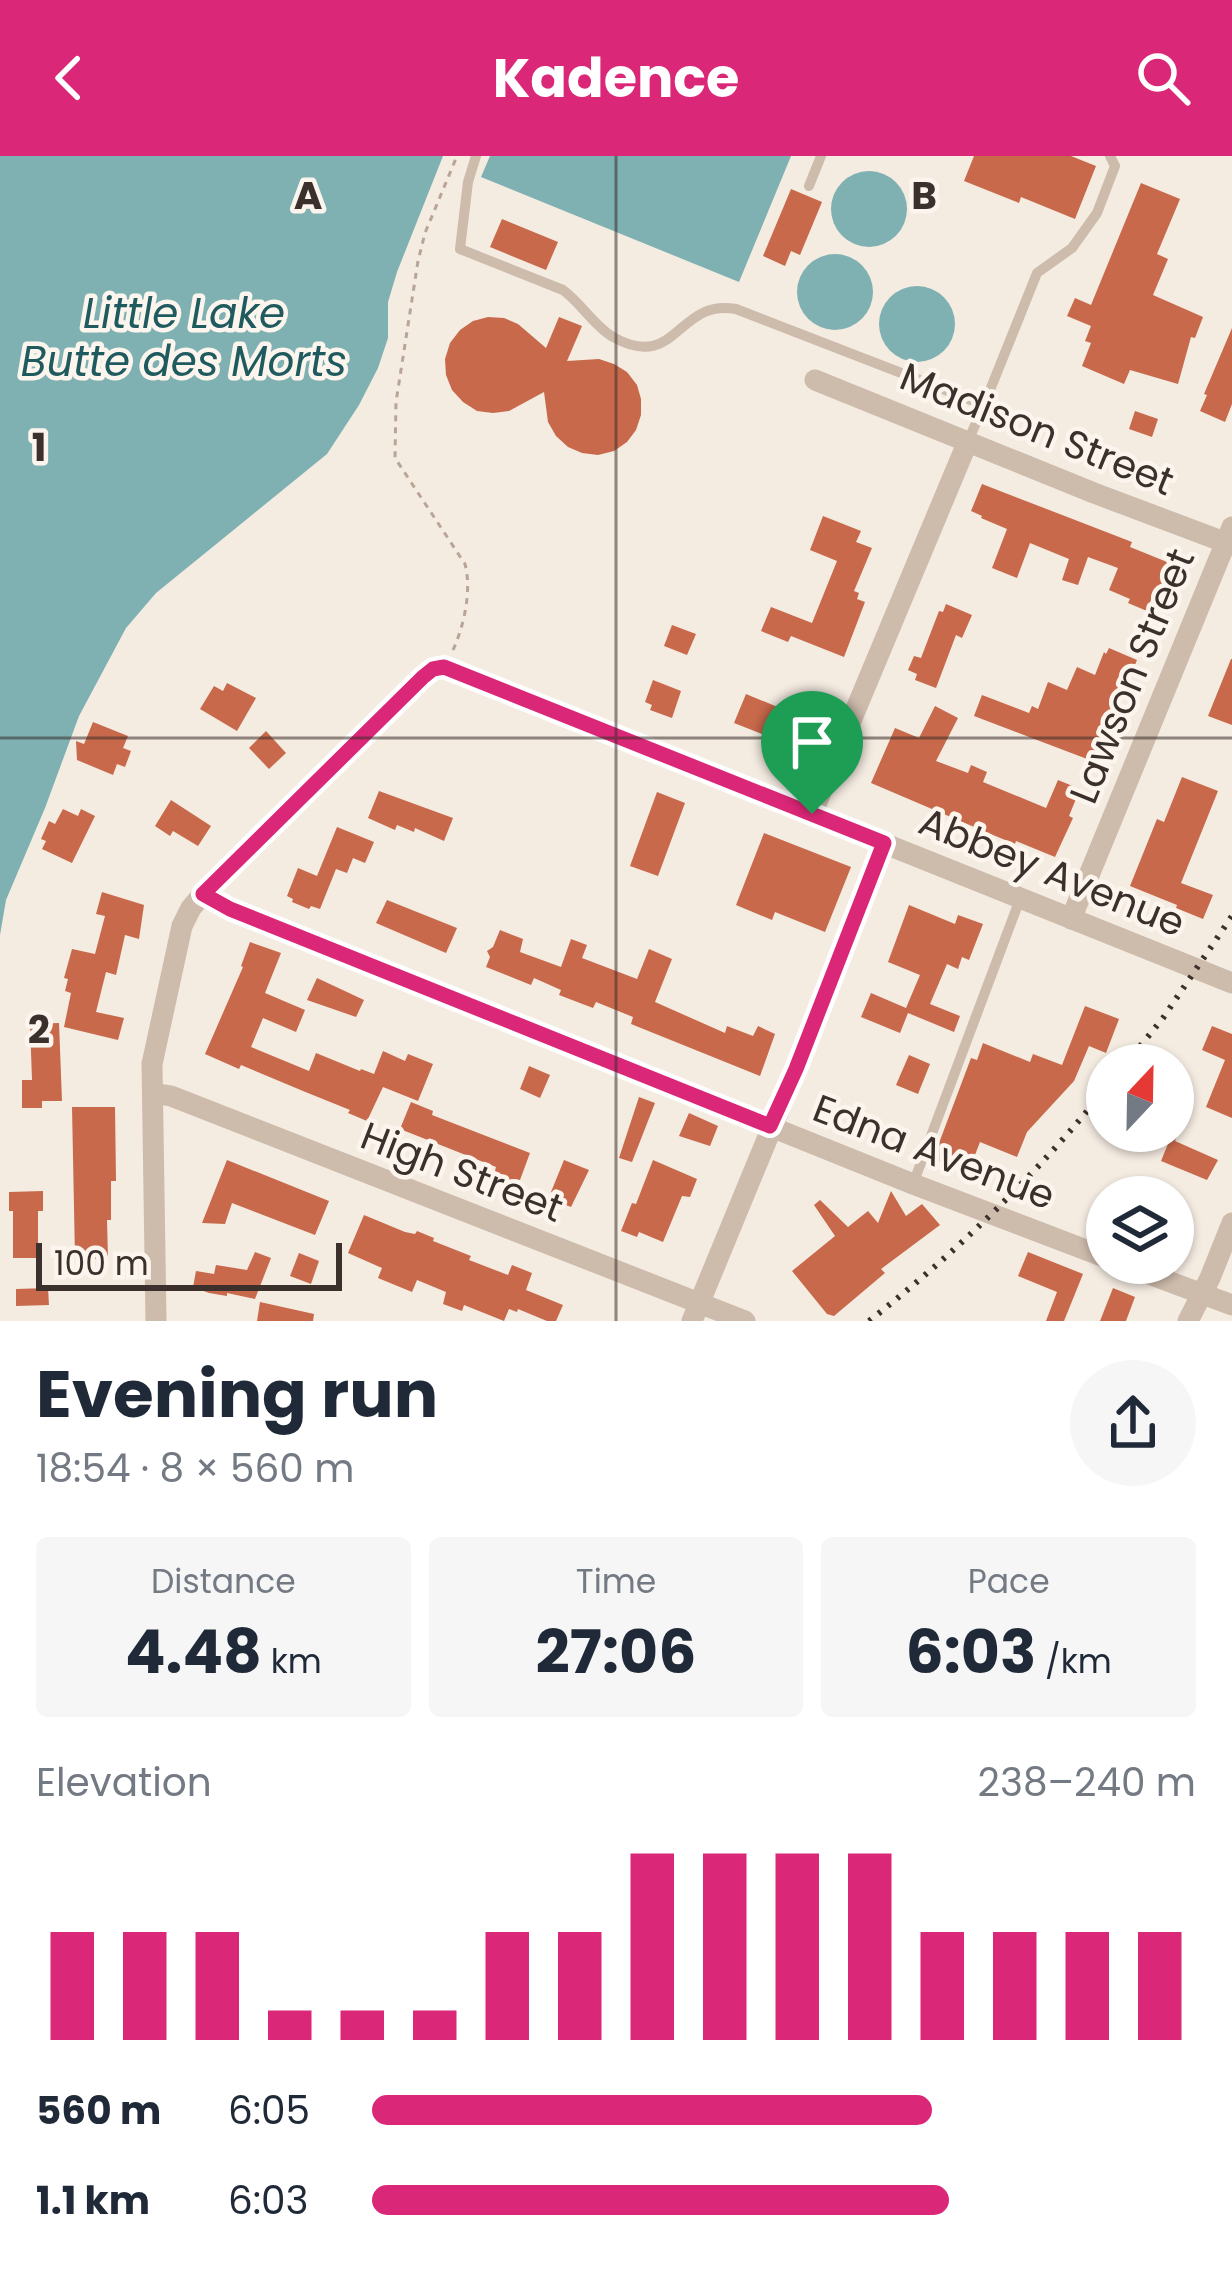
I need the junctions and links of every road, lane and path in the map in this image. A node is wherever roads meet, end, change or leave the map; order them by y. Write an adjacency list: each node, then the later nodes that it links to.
1 (457, 156): 10 (path)
2 (476, 156): 7 (lane)
3 (821, 156): 5 (lane)
4 (1110, 156): 7 (lane)
5 (809, 186)
6 (815, 380): 8 (street, Madison Street)
7 (984, 405): 8 (lane)
8 (968, 441): 9 (street, Madison Street); 11 (street)
9 (1230, 538): 15 (street, Lawson Street)
10 (444, 667): 11 (street, Abbey Avenue); 13 (street)
11 (812, 814): 12 (street, Abbey Avenue)
12 (884, 843): 14 (street, Abbey Avenue); 18 (street)
13 (203, 894): 17 (street); 18 (street, Edna Avenue)
14 (1020, 898): 15 (street, Abbey Avenue); 19 (lane)
15 (1071, 919): 16 (street, Abbey Avenue)
16 (1232, 983)
17 (153, 1093): 25 (street, High Street); 26 (street)
18 (770, 1126): 19 (street, Edna Avenue); 25 (street)
19 (913, 1184): 21 (street, Edna Avenue)
20 (1232, 1223): 23 (street)
21 (1086, 1250)
22 (1175, 1284): 23 (street)
23 (1201, 1294): 24 (street); 28 (street)
24 (1232, 1305)
25 (695, 1312): 27 (street, High Street)
26 (156, 1321)
27 (745, 1321)
28 (1187, 1321)

